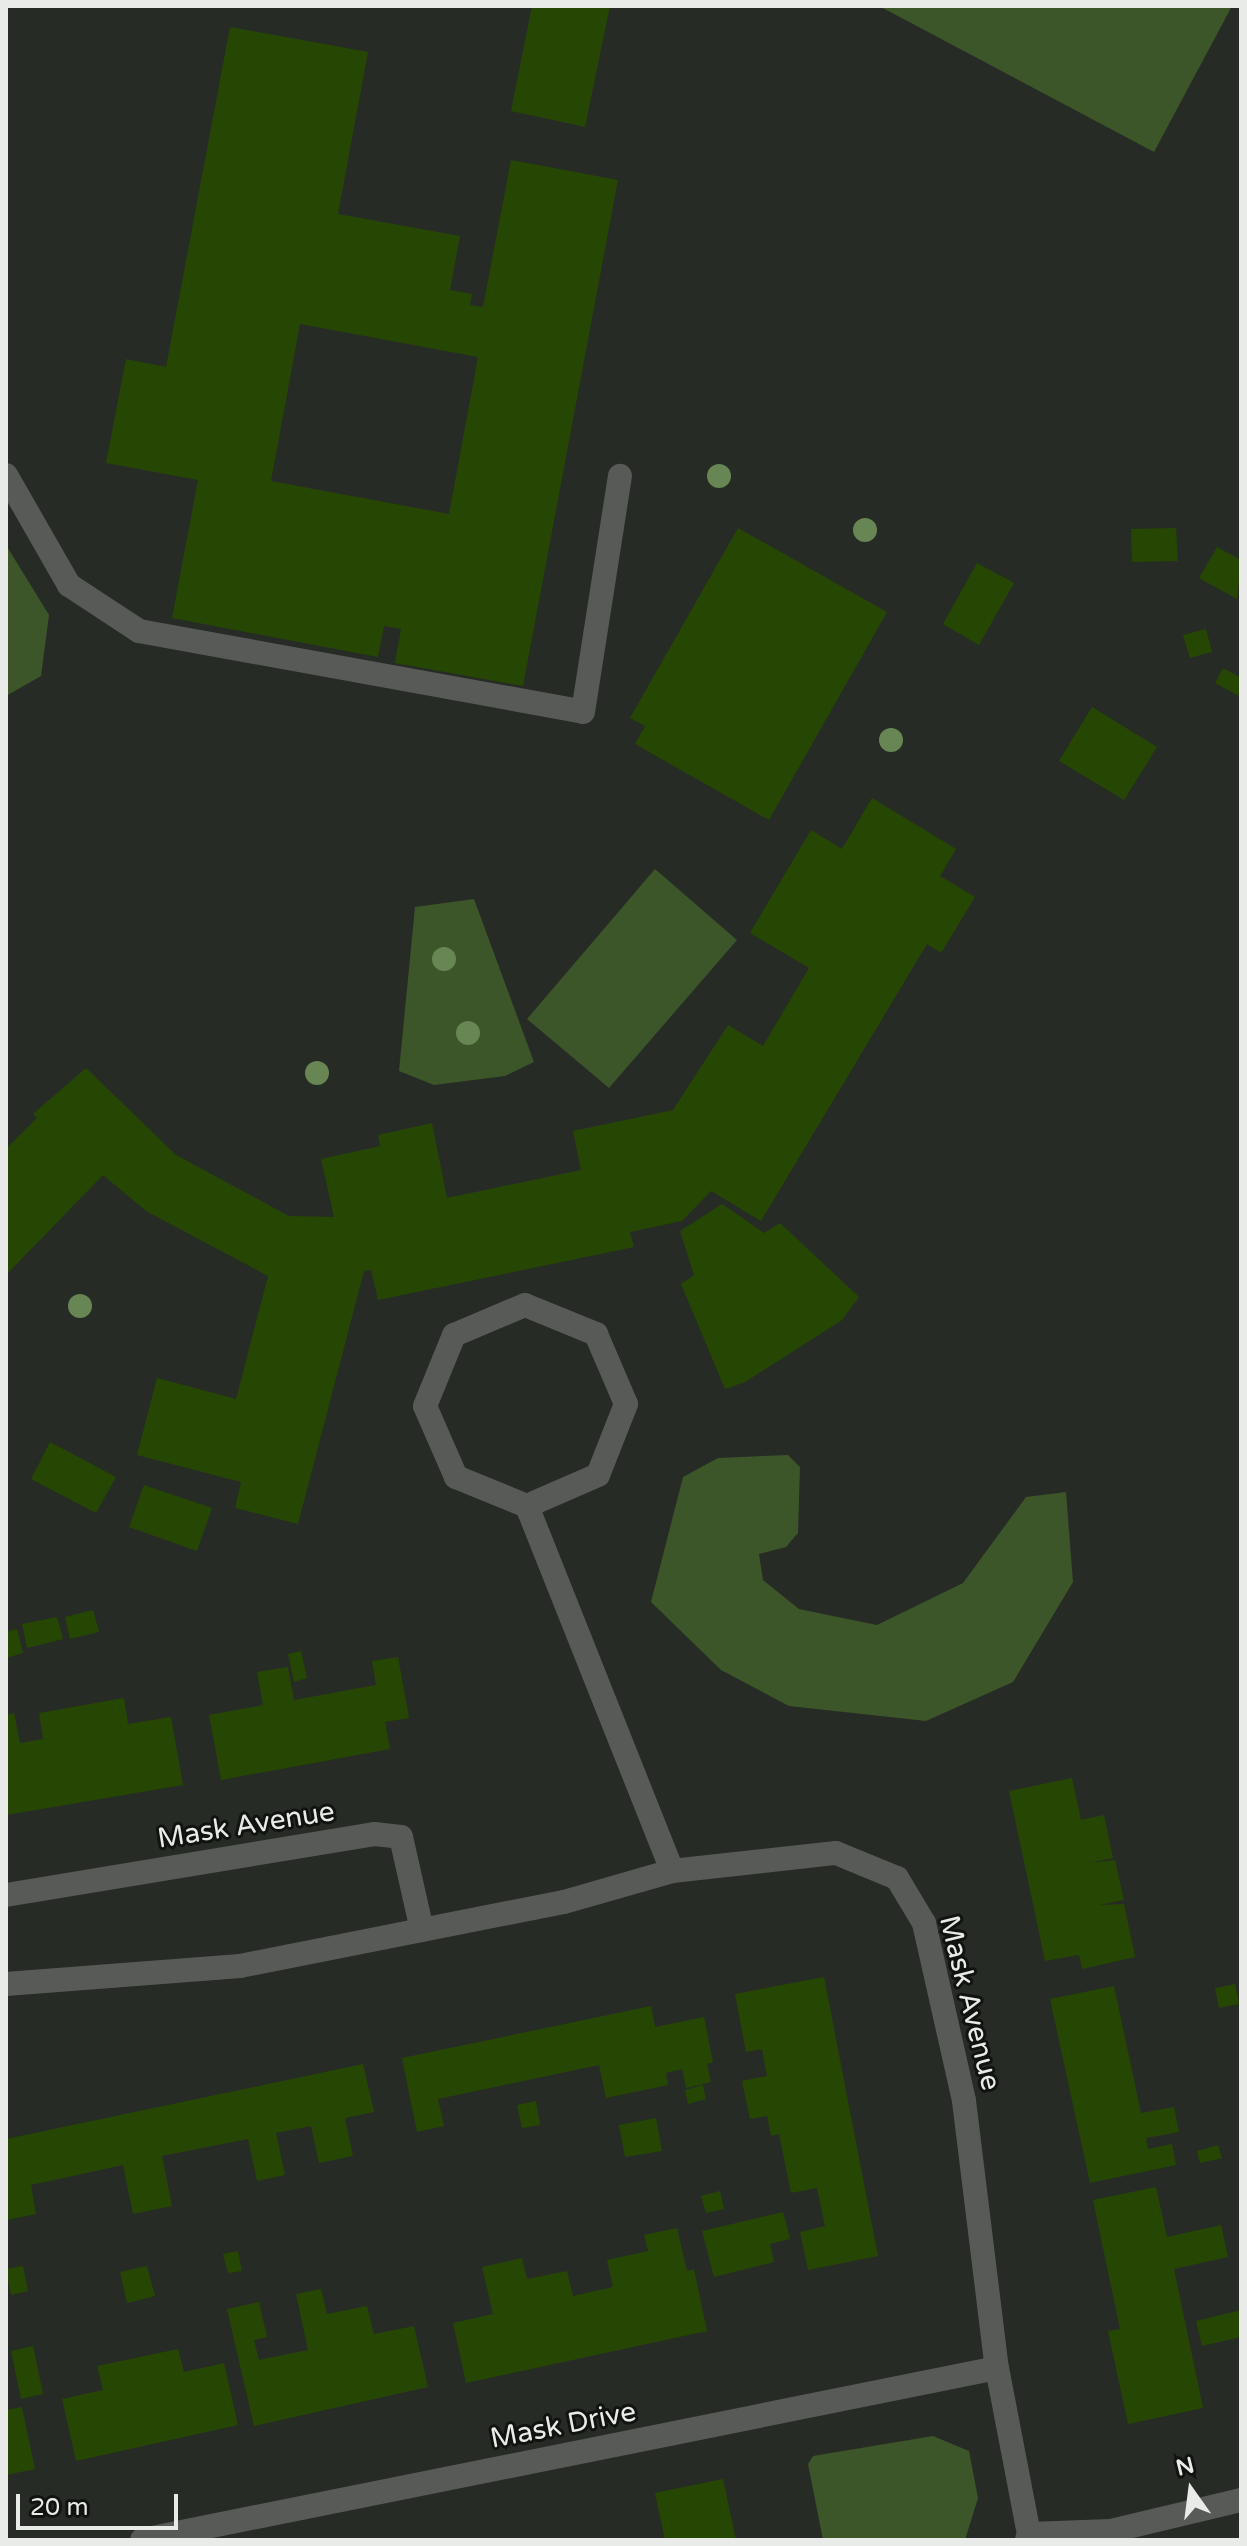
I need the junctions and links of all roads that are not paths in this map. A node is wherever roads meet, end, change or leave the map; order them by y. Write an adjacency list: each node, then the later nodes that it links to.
1 (6, 475): 2 (street)
2 (620, 476)
3 (527, 1506): 3 (street); 4 (street)
4 (672, 1871): 6 (street, Mask Avenue); 8 (street, Mask Avenue)
5 (6, 1895): 6 (street, Mask Avenue)
6 (422, 1930): 7 (street, Mask Avenue)
7 (6, 1984)
8 (997, 2368): 10 (street, Mask Avenue); 11 (street, Mask Drive)
9 (1241, 2500): 10 (street)
10 (1028, 2537)
11 (142, 2540)

